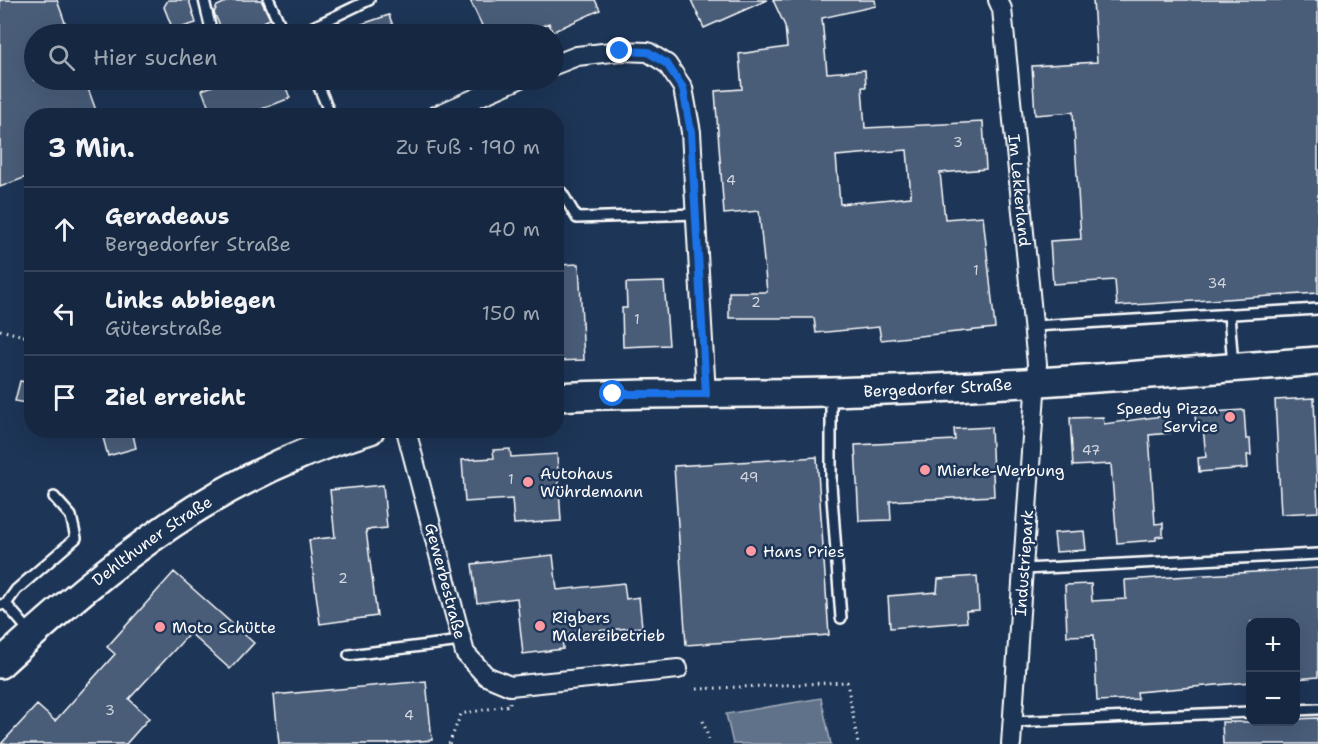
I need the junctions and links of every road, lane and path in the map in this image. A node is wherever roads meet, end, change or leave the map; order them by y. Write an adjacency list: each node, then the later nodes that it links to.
1 (204, 0): 5 (lane)
2 (269, 0): 6 (lane)
3 (369, 0): 7 (lane)
4 (998, 0): 17 (street, Im Lekkerland)
5 (210, 24)
6 (277, 24)
7 (319, 24)
8 (564, 61): 14 (street)
9 (320, 90): 11 (lane)
10 (495, 90): 12 (street)
11 (328, 108)
12 (455, 108)
13 (564, 196): 14 (lane)
14 (696, 214): 24 (street)
15 (1318, 309): 16 (lane)
16 (1229, 314): 17 (lane); 21 (lane)
17 (1034, 326): 22 (street, Im Lekkerland)
18 (0, 330): 19 (path)
19 (24, 336)
20 (1318, 361): 21 (street, Bergedorfer Straße)
21 (1233, 367): 22 (street, Bergedorfer Straße)
22 (1037, 382): 23 (street, Bergedorfer Straße); 30 (street, Industriepark)
23 (831, 392): 24 (street, Bergedorfer Straße); 32 (lane)
24 (706, 394): 25 (street, Bergedorfer Straße)
25 (564, 397)
26 (319, 438): 33 (street, Dehlthuner Straße)
27 (408, 438): 34 (street, Gewerbestraße)
28 (54, 497): 31 (lane)
29 (1318, 554): 30 (lane)
30 (1024, 569): 44 (street, Industriepark)
31 (3, 604): 33 (lane)
32 (841, 618)
33 (32, 634): 36 (street, Dehlthuner Straße)
34 (461, 641): 35 (lane); 38 (street, Gewerbestraße)
35 (349, 655)
36 (0, 664)
37 (678, 669): 38 (street)
38 (510, 686): 45 (path)
39 (697, 689): 47 (path)
40 (1318, 709): 41 (lane)
41 (1300, 710)
42 (1246, 711): 44 (lane)
43 (704, 721): 46 (path)
44 (1012, 722): 48 (street, Industriepark)
45 (449, 744)
46 (710, 744)
47 (858, 744)
48 (1011, 744)

